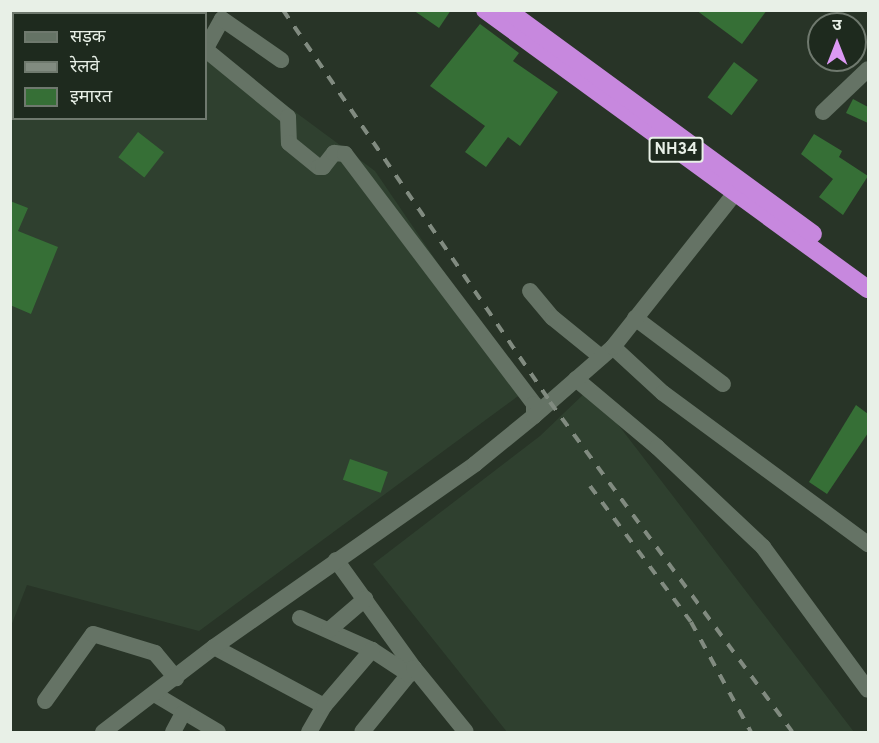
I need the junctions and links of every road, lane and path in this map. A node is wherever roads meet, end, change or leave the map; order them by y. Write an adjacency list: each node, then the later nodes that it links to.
1 (485, 10): 9 (highway, NH34)
2 (507, 10): 9 (highway, NH34)
3 (218, 15): 4 (street); 6 (street)
4 (207, 46)
5 (207, 50): 17 (street)
6 (280, 60)
7 (868, 69): 8 (street)
8 (823, 112)
9 (739, 187): 10 (highway, NH34); 11 (highway, NH34); 13 (street)
10 (868, 274)
11 (868, 289)
12 (530, 291): 14 (street)
13 (635, 318): 14 (street); 16 (street)
14 (607, 352): 15 (street); 18 (street)
15 (576, 379): 17 (street); 27 (street)
16 (723, 384)
17 (534, 416): 19 (street)
18 (868, 544)
19 (336, 560): 20 (street); 23 (street)
20 (365, 599): 22 (street); 25 (street)
21 (300, 618): 22 (street)
22 (329, 630): 24 (street)
23 (214, 646): 26 (street); 30 (street)
24 (372, 650): 25 (street); 30 (street)
25 (412, 671): 36 (street); 37 (street)
26 (176, 678): 28 (street); 29 (street)
27 (868, 690)
28 (156, 695): 31 (street); 32 (street)
29 (45, 701)
30 (324, 706): 35 (street)
31 (183, 713): 33 (street); 34 (street)
32 (103, 732)
33 (173, 732)
34 (218, 732)
35 (309, 732)
36 (362, 732)
37 (466, 732)

